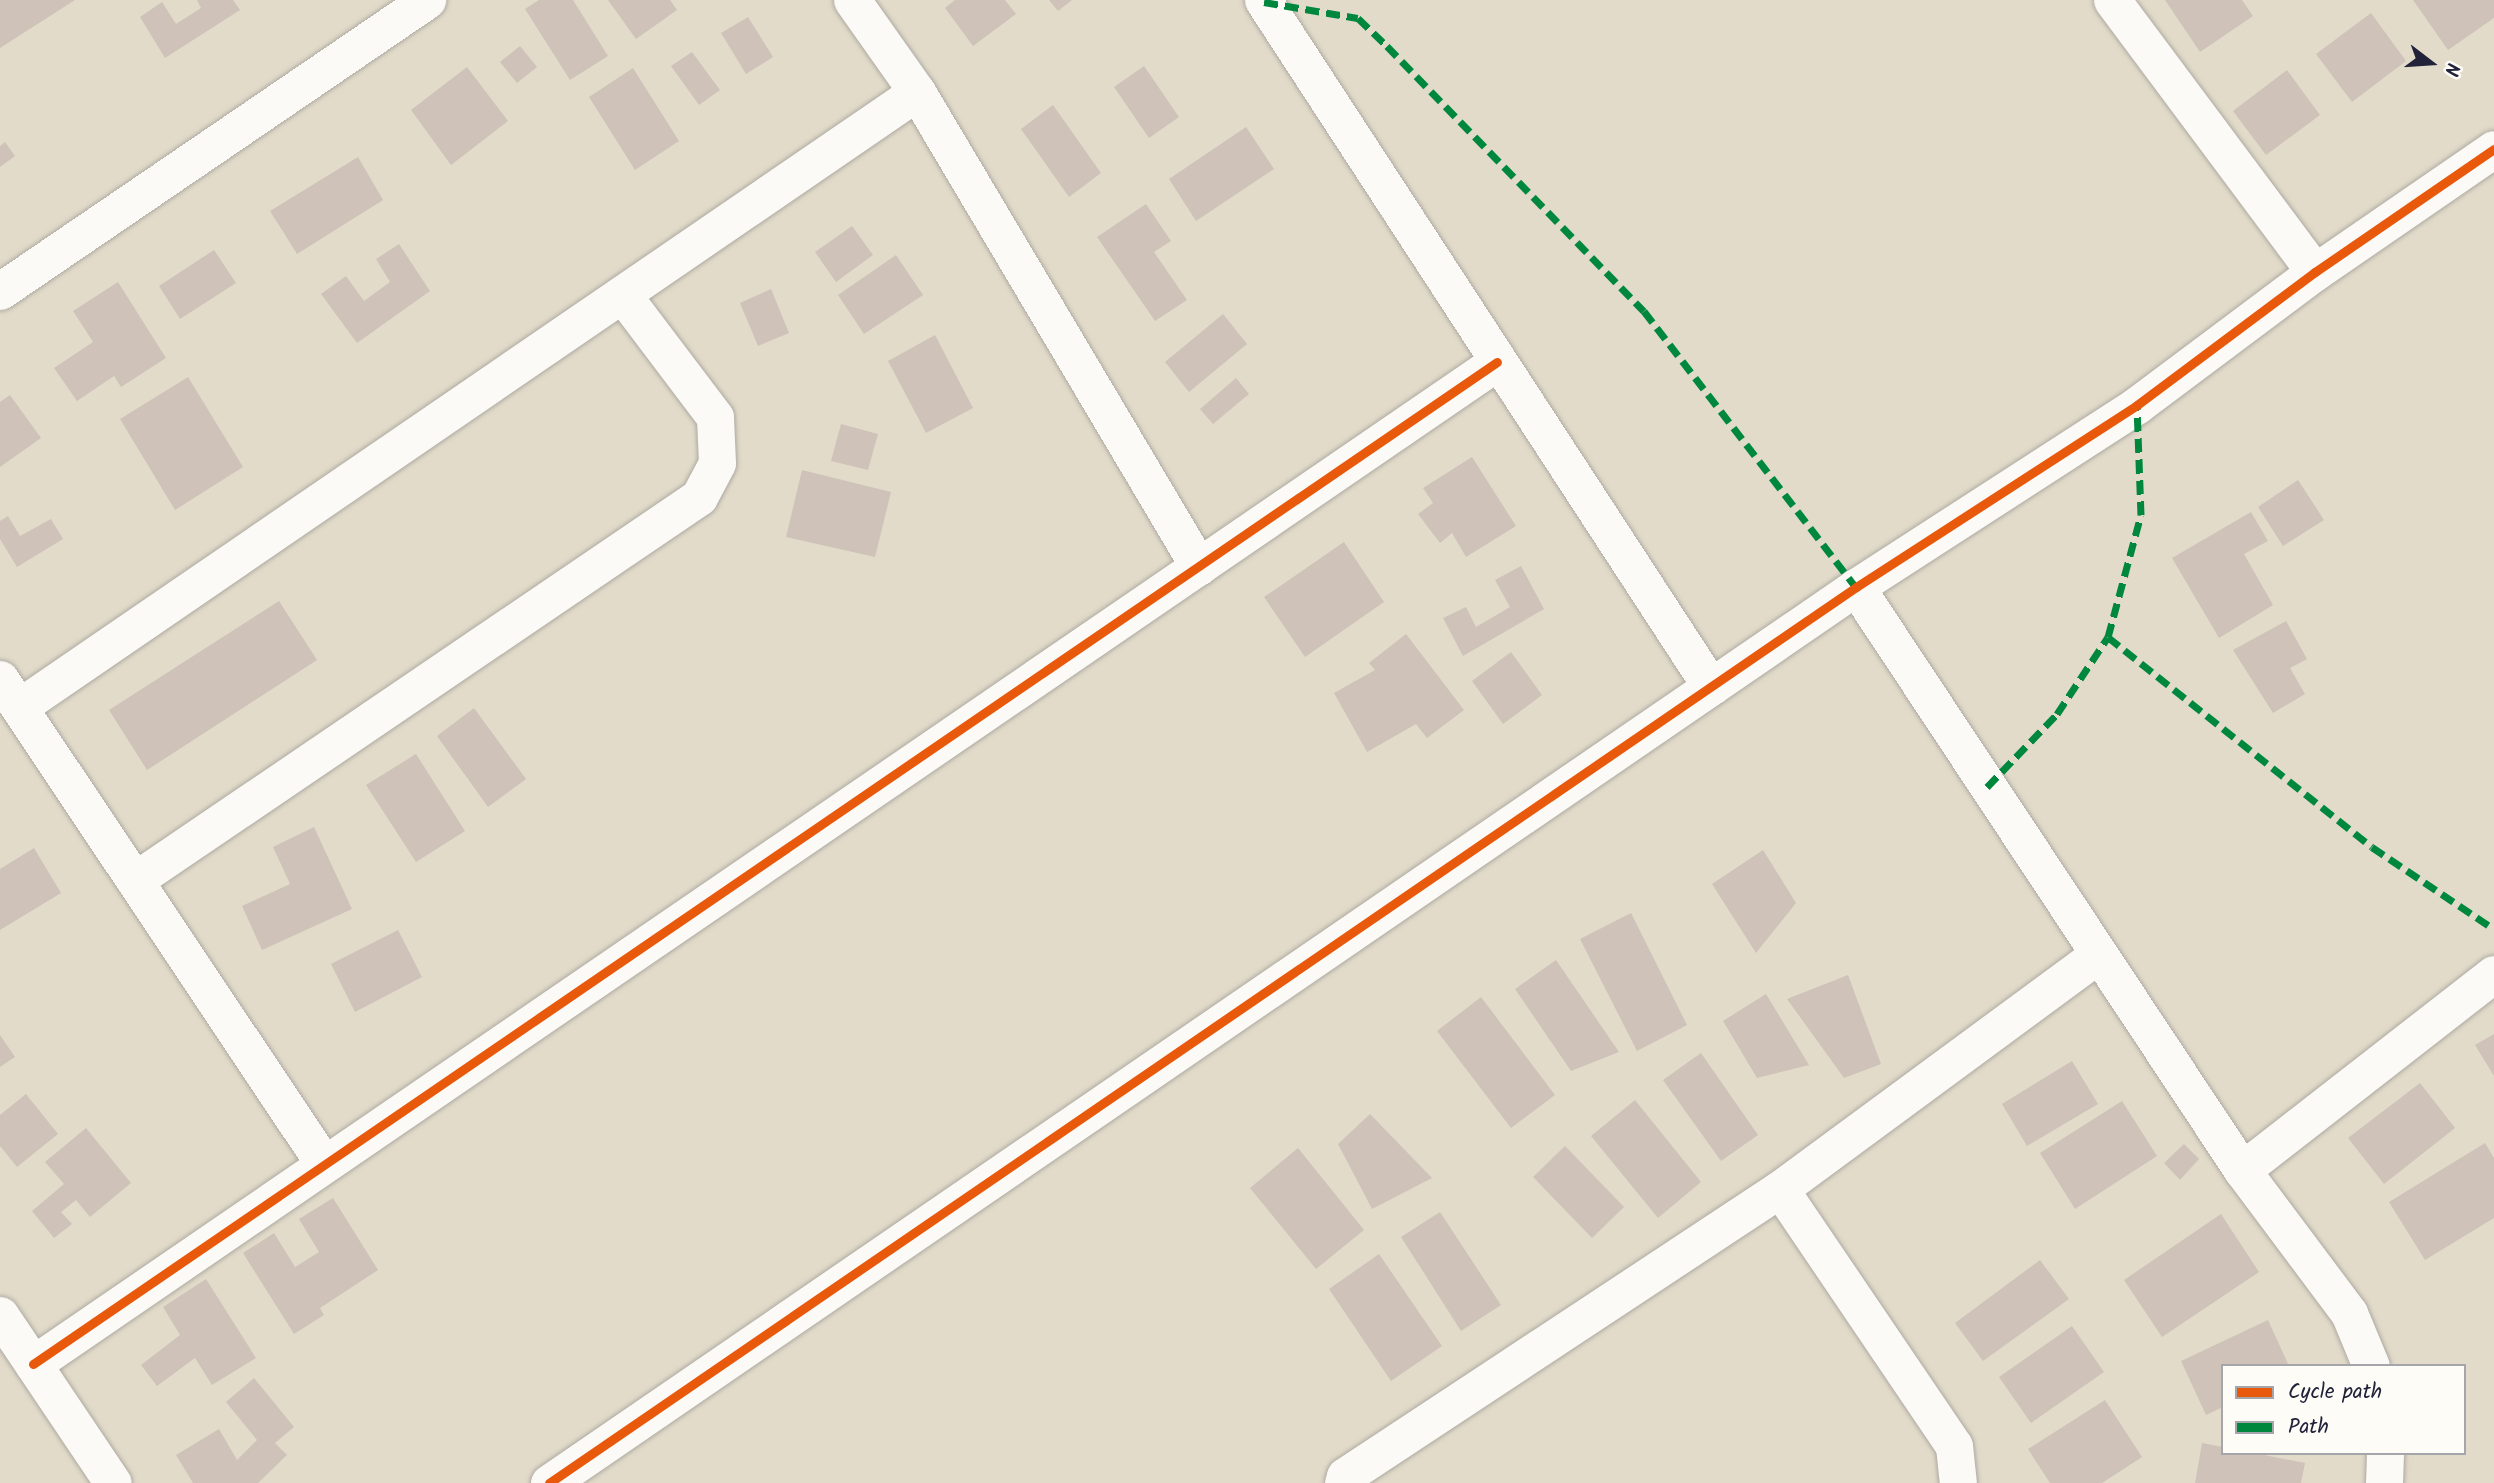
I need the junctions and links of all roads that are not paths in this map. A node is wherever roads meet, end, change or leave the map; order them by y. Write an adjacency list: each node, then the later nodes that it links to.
1 (428, 0): 8 (street)
2 (852, 0): 5 (street)
3 (1263, 0): 10 (street)
4 (2112, 0): 7 (street)
5 (917, 92): 9 (street); 11 (street)
6 (2494, 149): 7 (street)
7 (2315, 272): 12 (street)
8 (0, 291)
9 (622, 294): 14 (street); 15 (street)
10 (1497, 362): 11 (street); 13 (street)
11 (1199, 566): 18 (street)
12 (1856, 587): 13 (street); 16 (street)
13 (1711, 687): 26 (street)
14 (10, 693): 15 (street)
15 (135, 880): 18 (street)
16 (2099, 954): 19 (street); 20 (street)
17 (2494, 974): 19 (street)
18 (324, 1164): 22 (street)
19 (2242, 1170): 23 (street)
20 (1780, 1189): 27 (street); 28 (street)
21 (0, 1315): 22 (street)
22 (33, 1364): 25 (street)
23 (2370, 1364)
24 (2385, 1455): 29 (street)
25 (113, 1483)
26 (550, 1483)
27 (1343, 1483)
28 (1958, 1483)
29 (2384, 1483)

